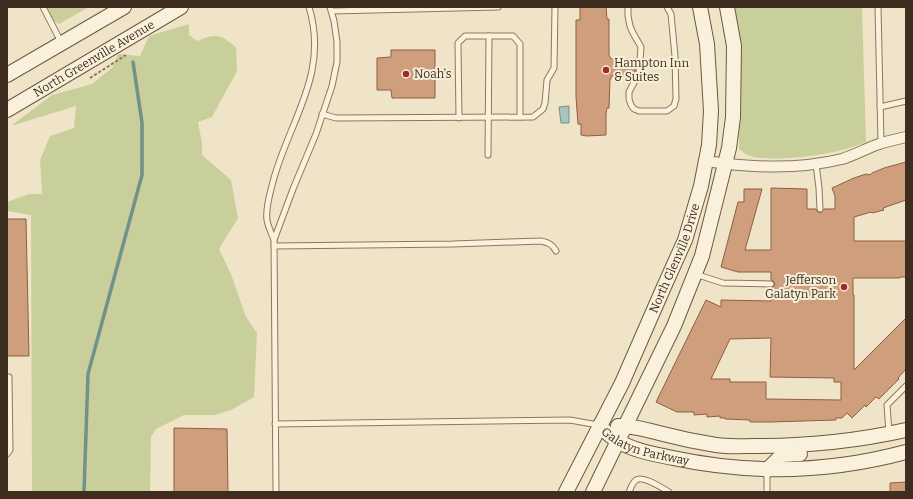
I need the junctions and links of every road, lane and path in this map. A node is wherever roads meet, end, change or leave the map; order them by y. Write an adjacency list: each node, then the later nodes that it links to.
1 (43, 7): 15 (lane)
2 (124, 7): 15 (street)
3 (181, 7): 21 (street, North Greenville Avenue)
4 (309, 7): 33 (lane)
5 (498, 7): 12 (lane)
6 (555, 7): 24 (lane)
7 (628, 7): 8 (lane)
8 (667, 7)
9 (700, 7): 29 (street, North Glenville Drive)
10 (728, 7): 30 (street, North Glenville Drive)
11 (878, 7): 20 (lane)
12 (433, 8): 13 (lane)
13 (331, 9): 22 (lane)
14 (489, 36): 23 (lane); 24 (lane); 25 (lane)
15 (62, 43): 17 (street)
16 (128, 55): 18 (path)
17 (7, 75)
18 (90, 78)
19 (906, 101): 20 (lane)
20 (880, 107): 27 (lane)
21 (7, 110)
22 (322, 114): 25 (lane); 33 (lane)
23 (488, 117): 24 (lane); 25 (lane); 28 (lane)
24 (520, 117)
25 (459, 118)
26 (906, 137): 27 (street)
27 (881, 143): 31 (street)
28 (488, 155)
29 (706, 161): 30 (street); 40 (street, North Glenville Drive)
30 (725, 164): 31 (street); 35 (street, North Glenville Drive)
31 (816, 164): 32 (lane)
32 (820, 209)
33 (274, 243): 34 (lane); 39 (lane)
34 (556, 250)
35 (695, 274): 36 (lane); 41 (street, North Glenville Drive)
36 (771, 284)
37 (7, 377): 47 (lane)
38 (906, 386): 43 (lane)
39 (274, 424): 40 (lane); 50 (lane)
40 (599, 426): 41 (street, Galatyn Parkway); 45 (street, Galatyn Parkway); 51 (street, North Glenville Drive)
41 (625, 426): 44 (street, Galatyn Parkway); 45 (street, North Glenville Drive)
42 (906, 430): 43 (street, Galatyn Parkway)
43 (889, 434): 44 (street, Galatyn Parkway)
44 (866, 438): 48 (street)
45 (618, 441): 48 (street, Galatyn Parkway); 52 (street, North Glenville Drive)
46 (906, 452): 48 (street, Galatyn Parkway)
47 (7, 454)
48 (767, 470): 55 (lane)
49 (663, 491): 53 (lane); 54 (lane)
50 (276, 492)
51 (566, 492)
52 (593, 492)
53 (629, 492)
54 (669, 492)
55 (767, 492)

